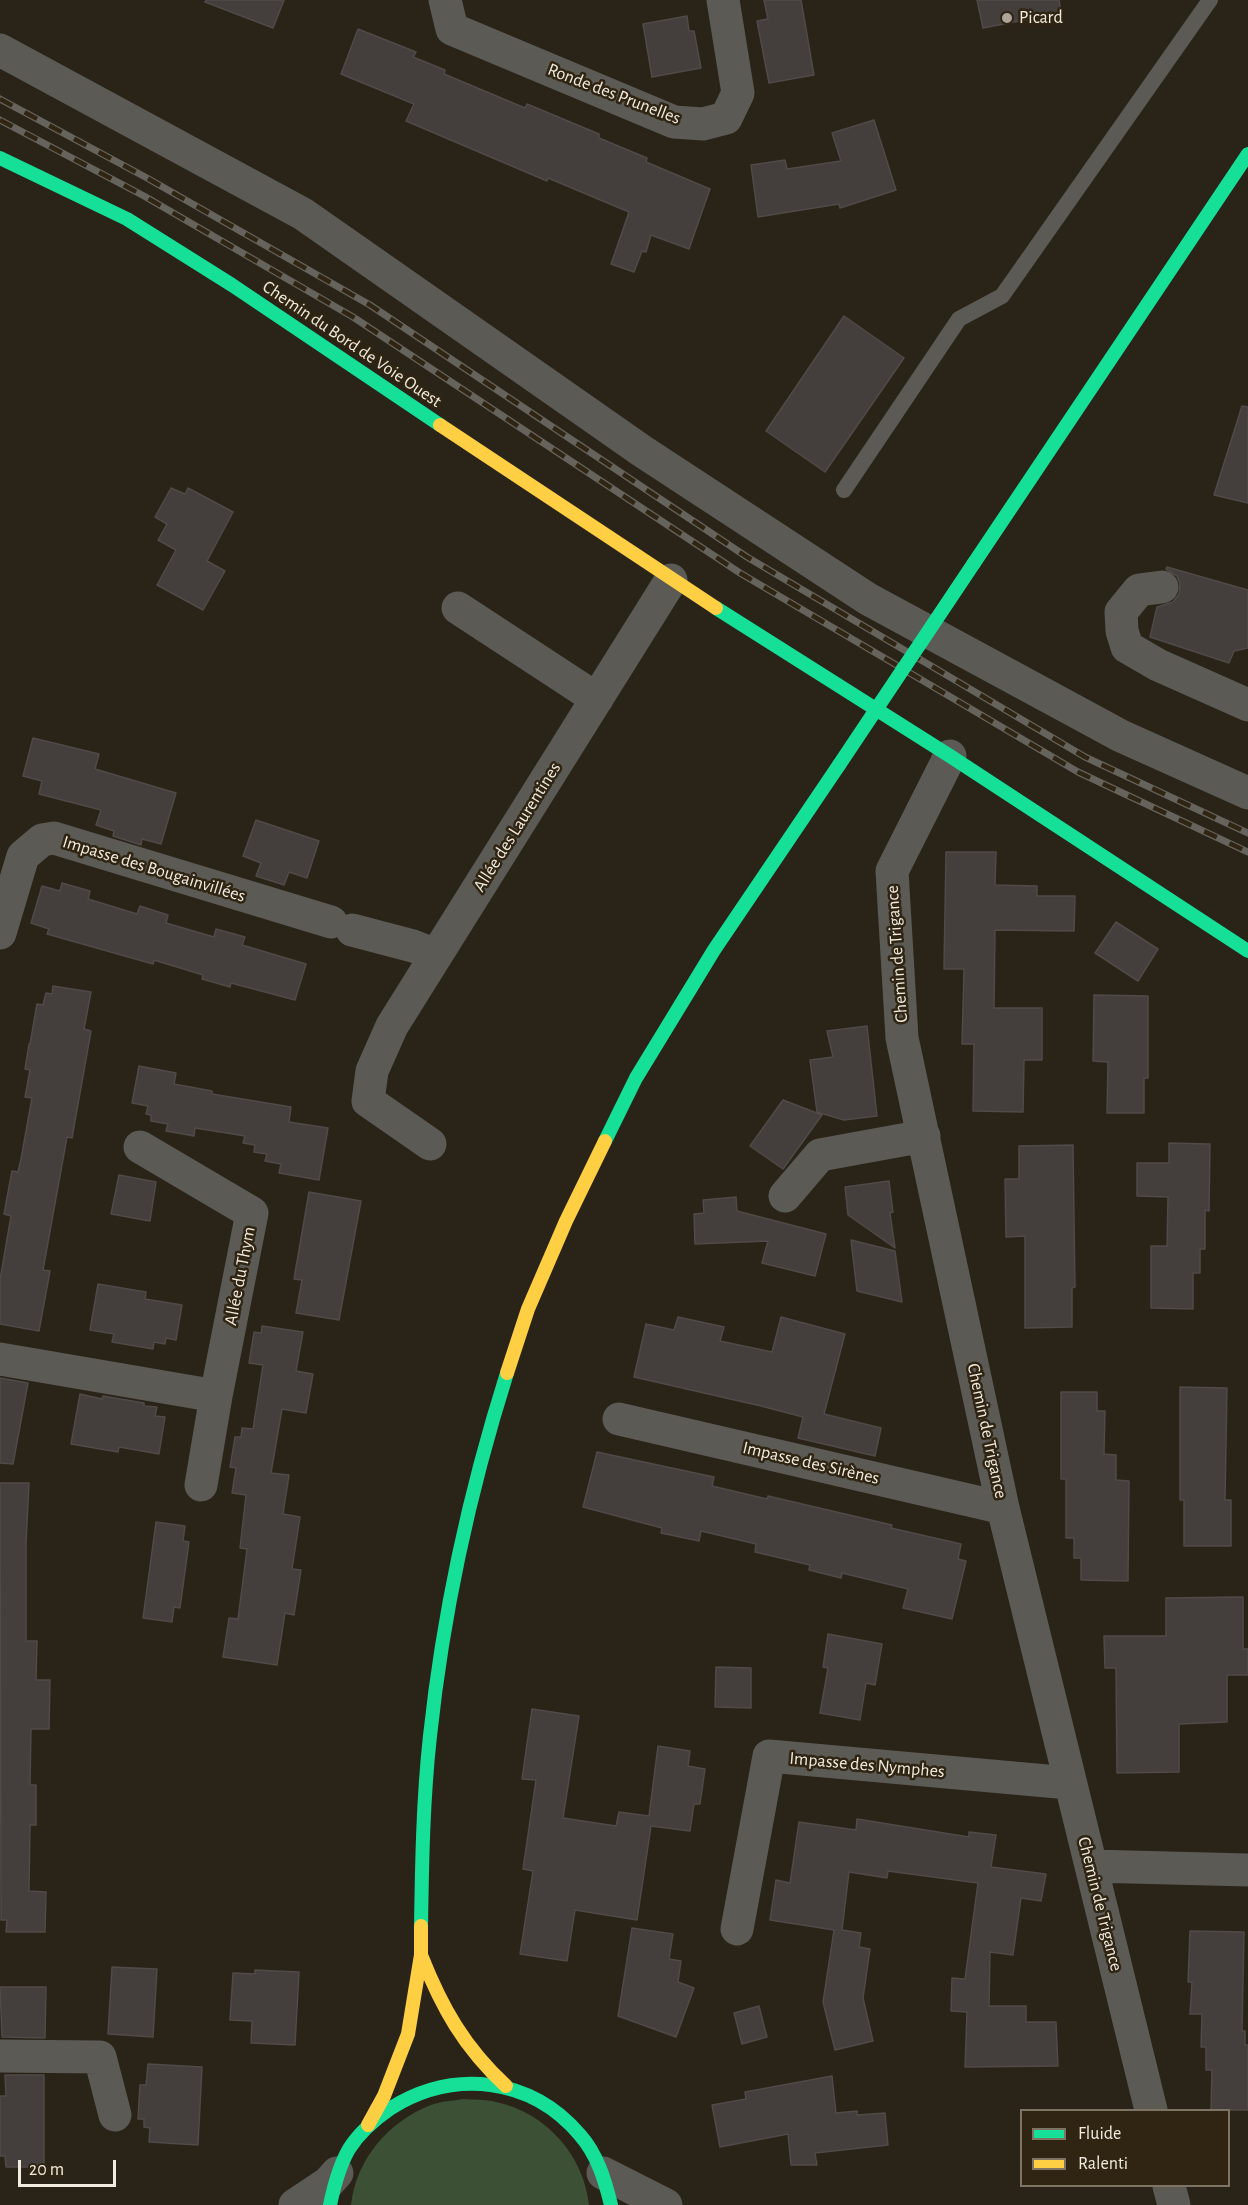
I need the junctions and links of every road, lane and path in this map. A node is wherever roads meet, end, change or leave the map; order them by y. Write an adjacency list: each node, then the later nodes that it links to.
1 (445, 0): 2 (street, Ronde des Prunelles)
2 (723, 0)
3 (1210, 0): 7 (lane)
4 (0, 50): 14 (street)
5 (1248, 154): 31 (main road, bridge)
6 (0, 158): 8 (main road, Chemin du Bord de Voie Ouest)
7 (844, 490)
8 (671, 580): 11 (street, Allée des Laurentines); 13 (main road, Chemin du Bord de Voie Ouest)
9 (1162, 587): 12 (street)
10 (458, 609): 11 (street)
11 (597, 699): 17 (street, Allée des Laurentines)
12 (1248, 705)
13 (950, 756): 16 (main road, Chemin du Bord de Voie Ouest); 18 (street, Chemin de Trigance)
14 (1248, 793)
15 (0, 933): 17 (street, Impasse des Bougainvillées)
16 (1248, 951)
17 (436, 955): 19 (street, Allée des Laurentines)
18 (924, 1136): 21 (street); 26 (street, Chemin de Trigance)
19 (430, 1144)
20 (140, 1147): 23 (street, Allée du Thym)
21 (785, 1196)
22 (0, 1359): 23 (street)
23 (216, 1396): 25 (street, Allée du Thym)
24 (619, 1419): 26 (street, Impasse des Sirènes)
25 (201, 1485)
26 (1003, 1508): 27 (street, Chemin de Trigance)
27 (1069, 1783): 28 (street, Chemin de Trigance); 30 (street, Impasse des Nymphes)
28 (1091, 1866): 29 (street); 34 (street, Chemin de Trigance)
29 (1248, 1870)
30 (737, 1929)
31 (421, 1954): 33 (main road); 36 (main road)
32 (0, 2056): 35 (street)
33 (506, 2086): 36 (main road); 38 (main road)
34 (1151, 2109)
35 (115, 2115)
36 (368, 2125): 37 (main road)
37 (337, 2173): 40 (street); 41 (main road)
38 (603, 2173): 42 (main road); 43 (street)
39 (1169, 2187): 44 (street)
40 (296, 2205)
41 (330, 2205)
42 (611, 2205)
43 (666, 2205)
44 (1174, 2205)

